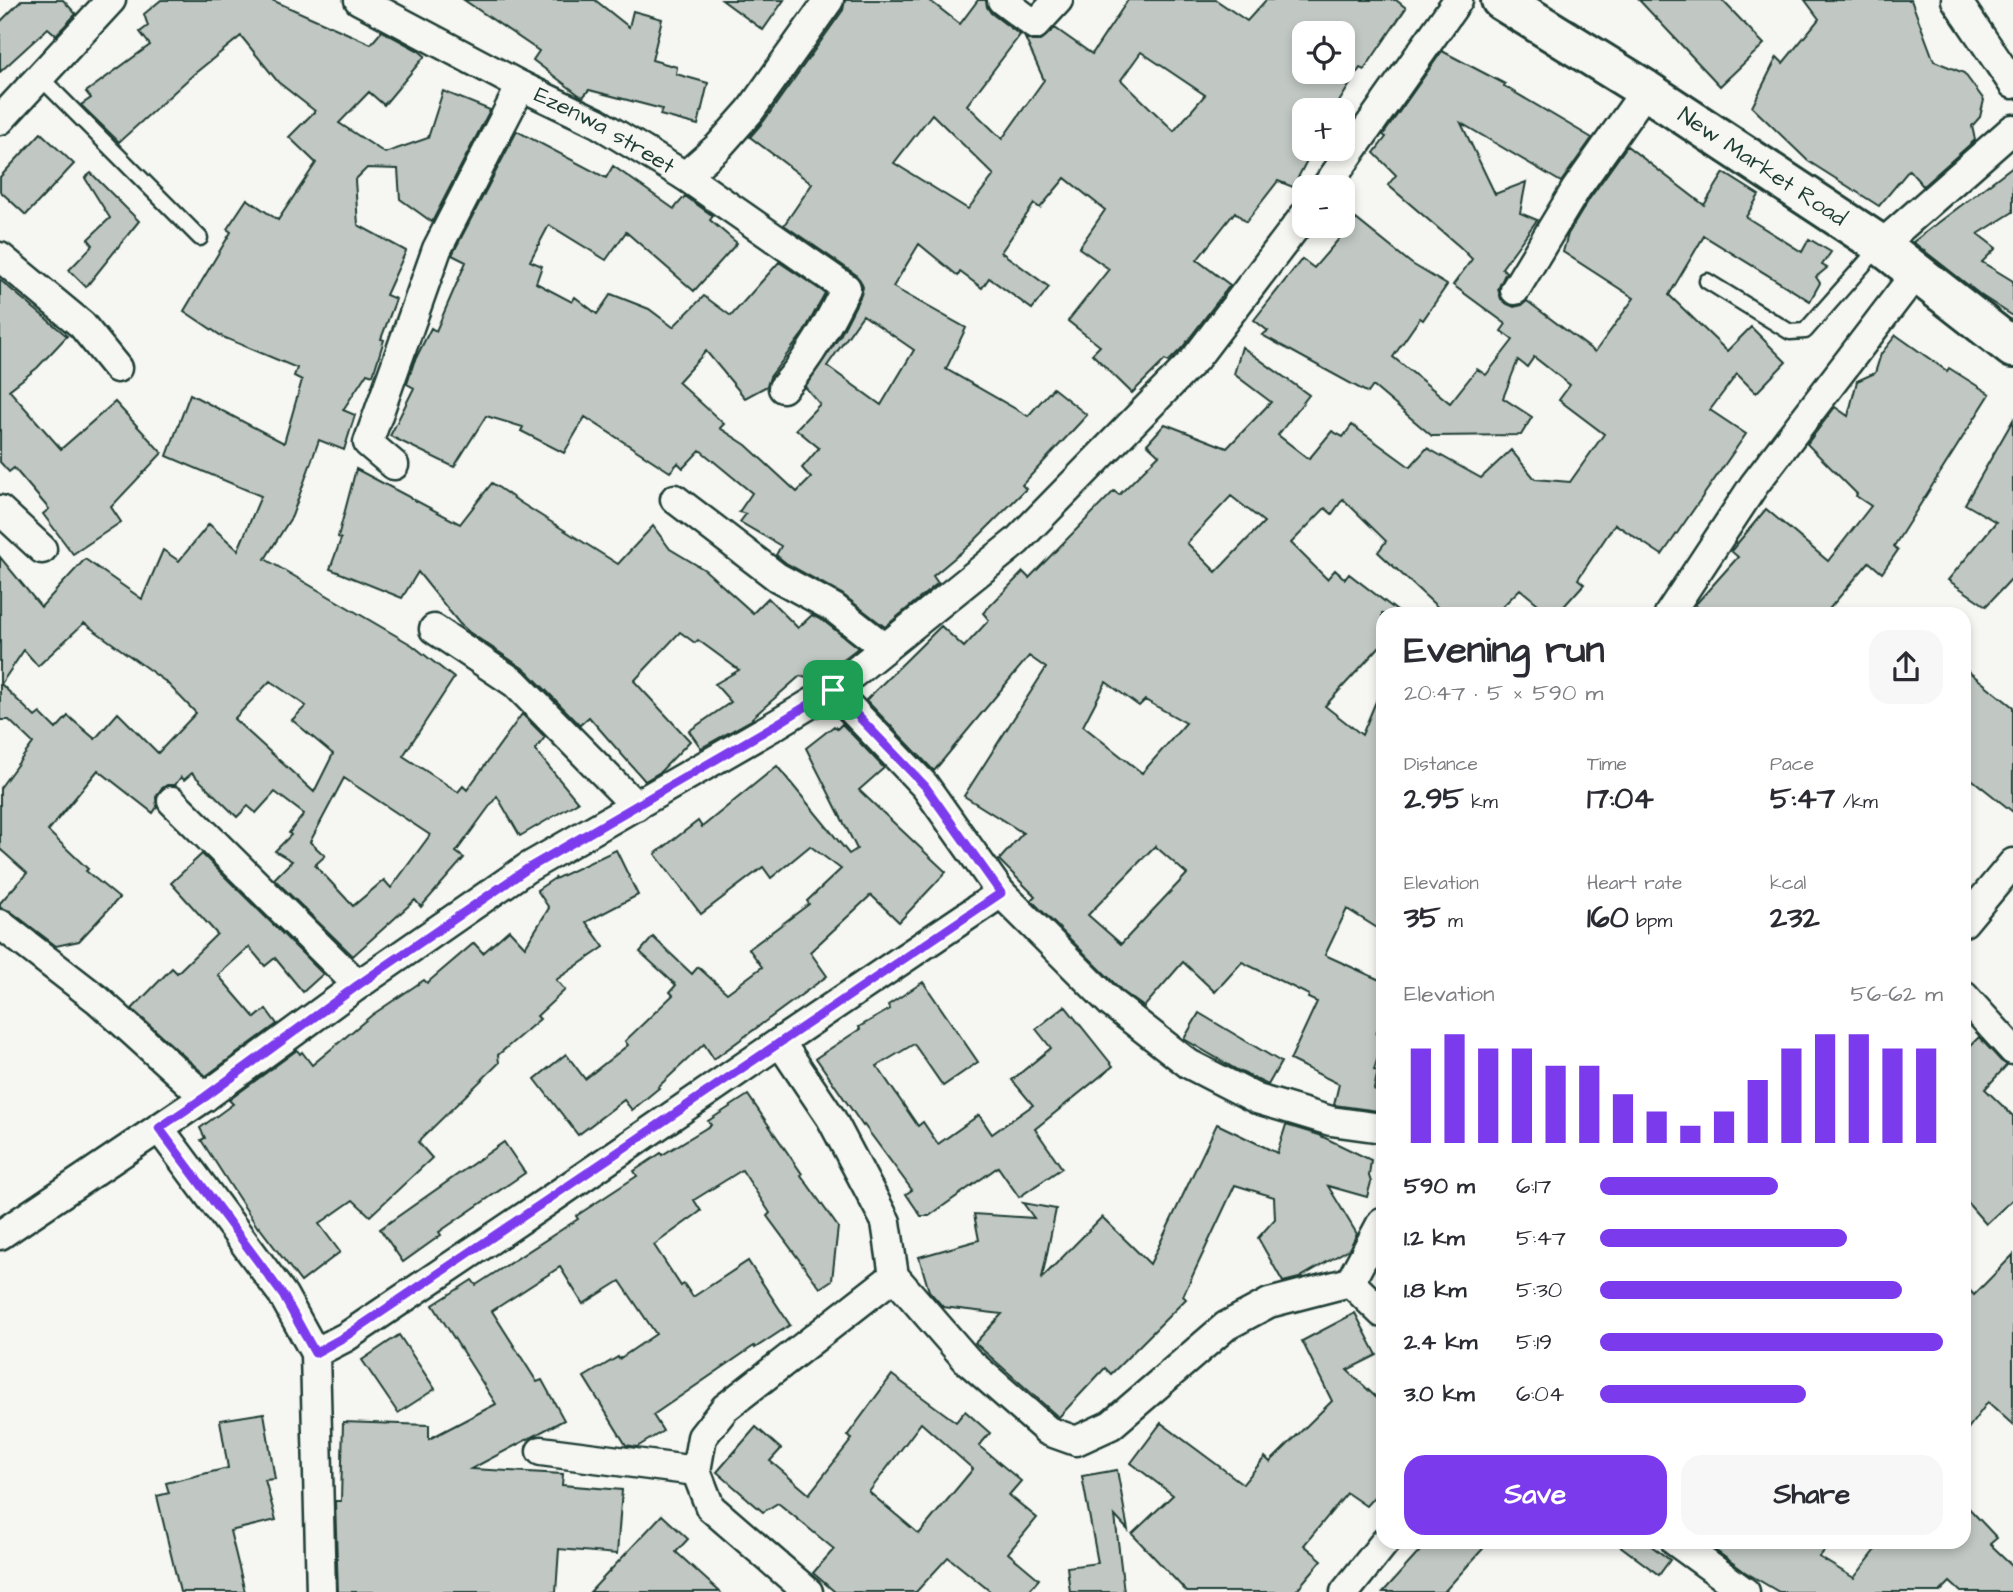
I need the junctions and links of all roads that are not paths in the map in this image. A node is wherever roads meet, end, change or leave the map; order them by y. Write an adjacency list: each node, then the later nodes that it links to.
1 (111, 0): 9 (street)
2 (359, 0): 11 (street, Ezenwa street)
3 (829, 0): 16 (street, Ezenwa street)
4 (1002, 0): 5 (street)
5 (1058, 0)
6 (1458, 0): 15 (street)
7 (1501, 0): 12 (street, New Market Road)
8 (1956, 0): 10 (street)
9 (40, 77): 13 (street); 18 (lane)
10 (2013, 84)
11 (520, 86): 16 (street, Ezenwa street); 27 (street)
12 (1646, 90): 19 (street, New Market Road); 23 (street)
13 (0, 120)
14 (2013, 129): 19 (street)
15 (1334, 175)
16 (685, 176): 26 (street)
17 (1292, 232): 33 (street)
18 (200, 239)
19 (1881, 245): 21 (street, New Market Road); 22 (lane)
20 (0, 257): 25 (street)
21 (1916, 273): 24 (street, New Market Road); 31 (street)
22 (1707, 281)
23 (1515, 290)
24 (2013, 348)
25 (117, 368)
26 (783, 388)
27 (394, 465)
28 (675, 499): 33 (street)
29 (0, 510): 30 (street)
30 (42, 550)
31 (1674, 607)
32 (434, 629): 36 (street)
33 (885, 648): 34 (street)
34 (833, 690): 36 (street); 38 (street)
35 (172, 801): 41 (street)
36 (636, 806): 41 (street)
37 (2013, 863): 39 (street)
38 (1001, 893): 43 (street); 46 (street)
39 (1971, 914)
40 (0, 924): 45 (street)
41 (358, 985): 45 (street)
42 (1971, 1004): 44 (street)
43 (780, 1042): 50 (street); 53 (street)
44 (2013, 1050)
45 (205, 1097): 47 (street)
46 (1376, 1127)
47 (159, 1128): 49 (street); 53 (street)
48 (1376, 1233): 51 (street)
49 (0, 1235)
50 (894, 1276): 51 (street); 55 (street)
51 (1350, 1282): 52 (street)
52 (1376, 1306)
53 (315, 1353): 58 (street)
54 (541, 1451): 55 (street)
55 (696, 1471): 59 (street)
56 (1379, 1549): 60 (street)
57 (1686, 1549): 61 (street)
58 (321, 1592)
59 (808, 1592)
60 (1345, 1592)
61 (1745, 1592)

